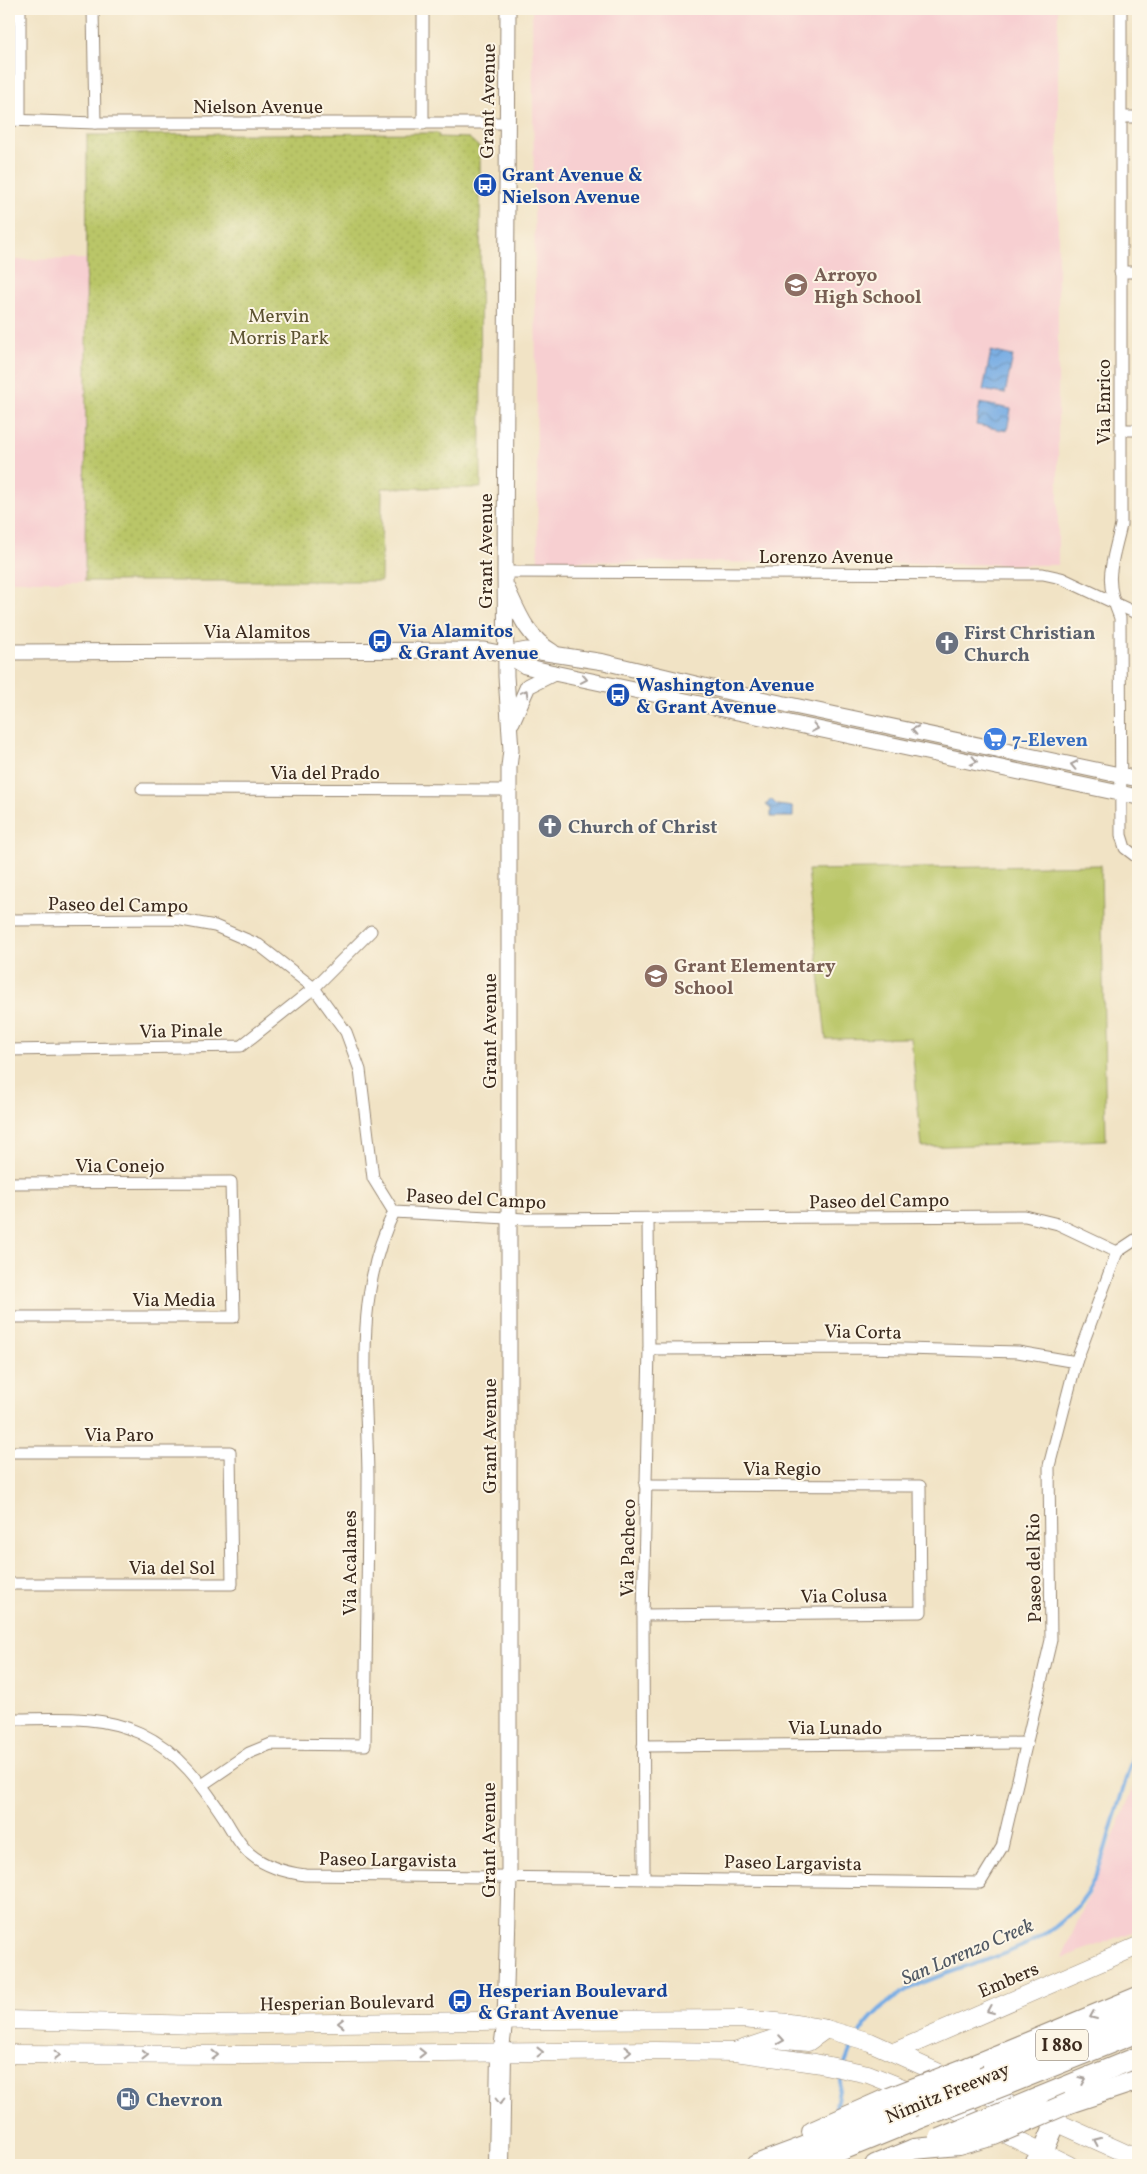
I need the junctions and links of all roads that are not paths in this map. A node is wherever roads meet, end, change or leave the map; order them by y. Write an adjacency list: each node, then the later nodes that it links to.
1 (20, 9): 8 (street)
2 (93, 9): 9 (street)
3 (421, 9): 11 (street)
4 (508, 9): 10 (main road, Grant Avenue)
5 (1121, 9): 7 (street, Via Enrico)
6 (1138, 116): 7 (street)
7 (1122, 117): 12 (street, Via Enrico)
8 (14, 120): 9 (street, Nielson Avenue)
9 (94, 123): 11 (street, Nielson Avenue)
10 (507, 123): 11 (street, Nielson Avenue); 16 (main road, Grant Avenue)
11 (423, 124)
12 (1120, 272): 13 (street); 14 (street, Via Enrico)
13 (1138, 272)
14 (1121, 430): 15 (street); 17 (street, Via Enrico)
15 (1138, 430)
16 (505, 578): 17 (street, Lorenzo Avenue); 20 (main road, Grant Avenue); 21 (main road)
17 (1113, 602): 18 (street, Lorenzo Avenue); 24 (street, Via Enrico)
18 (1138, 614)
19 (9, 652): 20 (main road, Via Alamitos)
20 (505, 654): 21 (main road); 22 (main road); 23 (main road, Grant Avenue)
21 (559, 656): 24 (main road, one-way to 21)
22 (554, 673): 23 (main road, one-way to 22); 28 (main road, one-way to 28)
23 (510, 726): 27 (main road, Grant Avenue)
24 (1121, 775): 25 (main road); 28 (street, Via Enrico)
25 (1138, 778)
26 (142, 789): 27 (street, Via del Prado)
27 (509, 790): 38 (main road, Grant Avenue)
28 (1120, 792): 29 (main road); 30 (street, Via Enrico)
29 (1138, 797)
30 (1138, 858)
31 (9, 920): 33 (street, Paseo del Campo)
32 (371, 931): 33 (street, Via Pinale)
33 (314, 988): 34 (street, Via Pinale); 37 (street, Paseo del Campo)
34 (9, 1050)
35 (231, 1182): 36 (street, Via Conejo); 42 (street, Via Media)
36 (9, 1183)
37 (394, 1212): 38 (street, Paseo del Campo); 54 (street, Via Acalanes)
38 (509, 1219): 39 (street, Paseo del Campo); 56 (main road, Grant Avenue)
39 (648, 1219): 41 (street, Paseo del Campo); 43 (street, Via Pacheco)
40 (1138, 1238): 41 (street)
41 (1117, 1252): 44 (street, Paseo del Rio)
42 (9, 1317)
43 (649, 1349): 44 (street, Via Corta); 47 (street, Via Pacheco)
44 (1076, 1362): 52 (street, Paseo del Rio)
45 (9, 1452): 46 (street, Via Paro)
46 (230, 1452): 49 (street, Via del Sol)
47 (645, 1485): 48 (street, Via Regio); 50 (street, Via Pacheco)
48 (920, 1486): 50 (street, Via Colusa)
49 (9, 1584)
50 (643, 1615): 53 (street, Via Pacheco)
51 (9, 1719): 54 (street, Paseo Largavista)
52 (1027, 1743): 53 (street, Via Lunado); 57 (street, Paseo del Rio)
53 (643, 1746): 55 (street, Via Pacheco)
54 (202, 1785): 56 (street, Paseo Largavista)
55 (644, 1877): 56 (street, Paseo Largavista); 57 (street, Paseo Largavista)
56 (509, 1878): 62 (main road, Grant Avenue)
57 (980, 1883)
58 (1138, 1946): 67 (main road, Embers, one-way to 67)
59 (1138, 1997): 70 (highway, one-way to 70)
60 (1138, 2016): 70 (highway, Nimitz Freeway / I 880)
61 (9, 2020): 62 (main road, Hesperian Boulevard, one-way to 61)
62 (505, 2021): 63 (main road, Hesperian Boulevard); 65 (main road, Grant Avenue)
63 (826, 2029): 66 (main road, one-way to 63); 67 (main road, Hesperian Boulevard)
64 (1138, 2032): 72 (highway, I 880, bridge)
65 (501, 2052): 66 (main road, one-way to 66); 68 (main road, one-way to 65); 79 (highway, one-way to 79)
66 (735, 2052): 77 (main road)
67 (894, 2052): 73 (main road, Hesperian Boulevard)
68 (9, 2054)
69 (1138, 2057): 75 (highway, I 880, one-way to 69, bridge)
70 (978, 2071): 72 (highway, Nimitz Freeway / I 880, bridge); 74 (highway, bridge)
71 (1138, 2080): 75 (highway, bridge)
72 (919, 2111): 74 (highway, Nimitz Freeway / I 880)
73 (1056, 2122): 77 (highway); 78 (main road, Hesperian Boulevard, one-way to 73)
74 (855, 2129): 76 (highway); 76 (highway, I 880)
75 (914, 2149): 81 (highway, I 880)
76 (806, 2153): 80 (highway)
77 (1038, 2159): 82 (main road)
78 (1138, 2159)
79 (498, 2165)
80 (756, 2165)
81 (875, 2165)
82 (1069, 2165)

